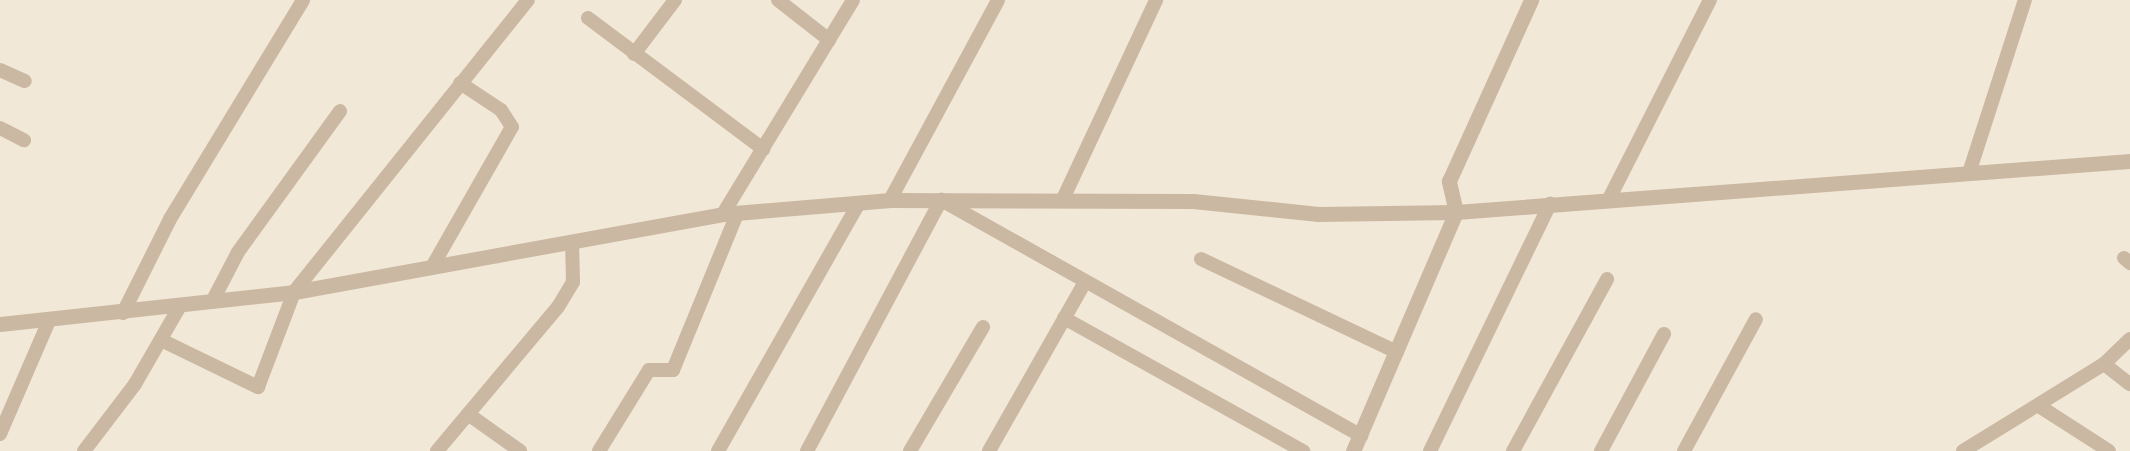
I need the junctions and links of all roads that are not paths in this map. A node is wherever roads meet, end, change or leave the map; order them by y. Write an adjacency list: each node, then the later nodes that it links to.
1 (303, 0): 39 (street)
2 (528, 0): 16 (street)
3 (675, 0): 13 (street)
4 (778, 0): 12 (street)
5 (853, 0): 12 (street)
6 (998, 0): 24 (street)
7 (1156, 0): 26 (street)
8 (1531, 0): 29 (street)
9 (1710, 0): 23 (street)
10 (2025, 0): 22 (street)
11 (588, 18): 13 (street)
12 (829, 40): 20 (street)
13 (634, 54): 20 (street)
14 (0, 70): 15 (street)
15 (25, 81)
16 (460, 83): 33 (street); 36 (street)
17 (340, 111): 37 (street)
18 (0, 128): 19 (street)
19 (24, 140)
20 (763, 149): 30 (street)
21 (2130, 161): 22 (street)
22 (1969, 173): 23 (street)
23 (1609, 199): 28 (street)
24 (890, 200): 25 (street); 27 (street)
25 (941, 200): 26 (street); 35 (street); 62 (street)
26 (1062, 201): 29 (street)
27 (858, 203): 30 (street); 61 (street)
28 (1550, 204): 29 (street); 67 (street)
29 (1456, 212): 48 (street)
30 (730, 214): 31 (street); 60 (street)
31 (572, 242): 33 (street); 52 (street)
32 (1201, 259): 48 (street)
33 (432, 267): 36 (street)
34 (1607, 279): 68 (street)
35 (1085, 282): 40 (street); 54 (street)
36 (294, 292): 37 (street); 47 (street)
37 (212, 302): 38 (street)
38 (180, 306): 39 (street); 47 (street)
39 (123, 313): 42 (street)
40 (1064, 318): 64 (street); 65 (street)
41 (1755, 319): 56 (street)
42 (48, 322): 43 (street); 53 (street)
43 (0, 324)
44 (983, 327): 63 (street)
45 (1664, 334): 69 (street)
46 (2130, 339): 49 (street)
47 (160, 340): 57 (street)
48 (1397, 352): 54 (street)
49 (2104, 364): 50 (street); 51 (street)
50 (2130, 384)
51 (2039, 406): 55 (street); 71 (street)
52 (468, 414): 58 (street); 59 (street)
53 (0, 434)
54 (1360, 436): 66 (street)
55 (1985, 445): 70 (street)
56 (1688, 449)
57 (84, 451)
58 (437, 451)
59 (520, 451)
60 (598, 451)
61 (718, 451)
62 (807, 451)
63 (910, 451)
64 (989, 451)
65 (1302, 451)
66 (1353, 451)
67 (1430, 451)
68 (1513, 451)
69 (1601, 451)
70 (1963, 451)
71 (2109, 451)

